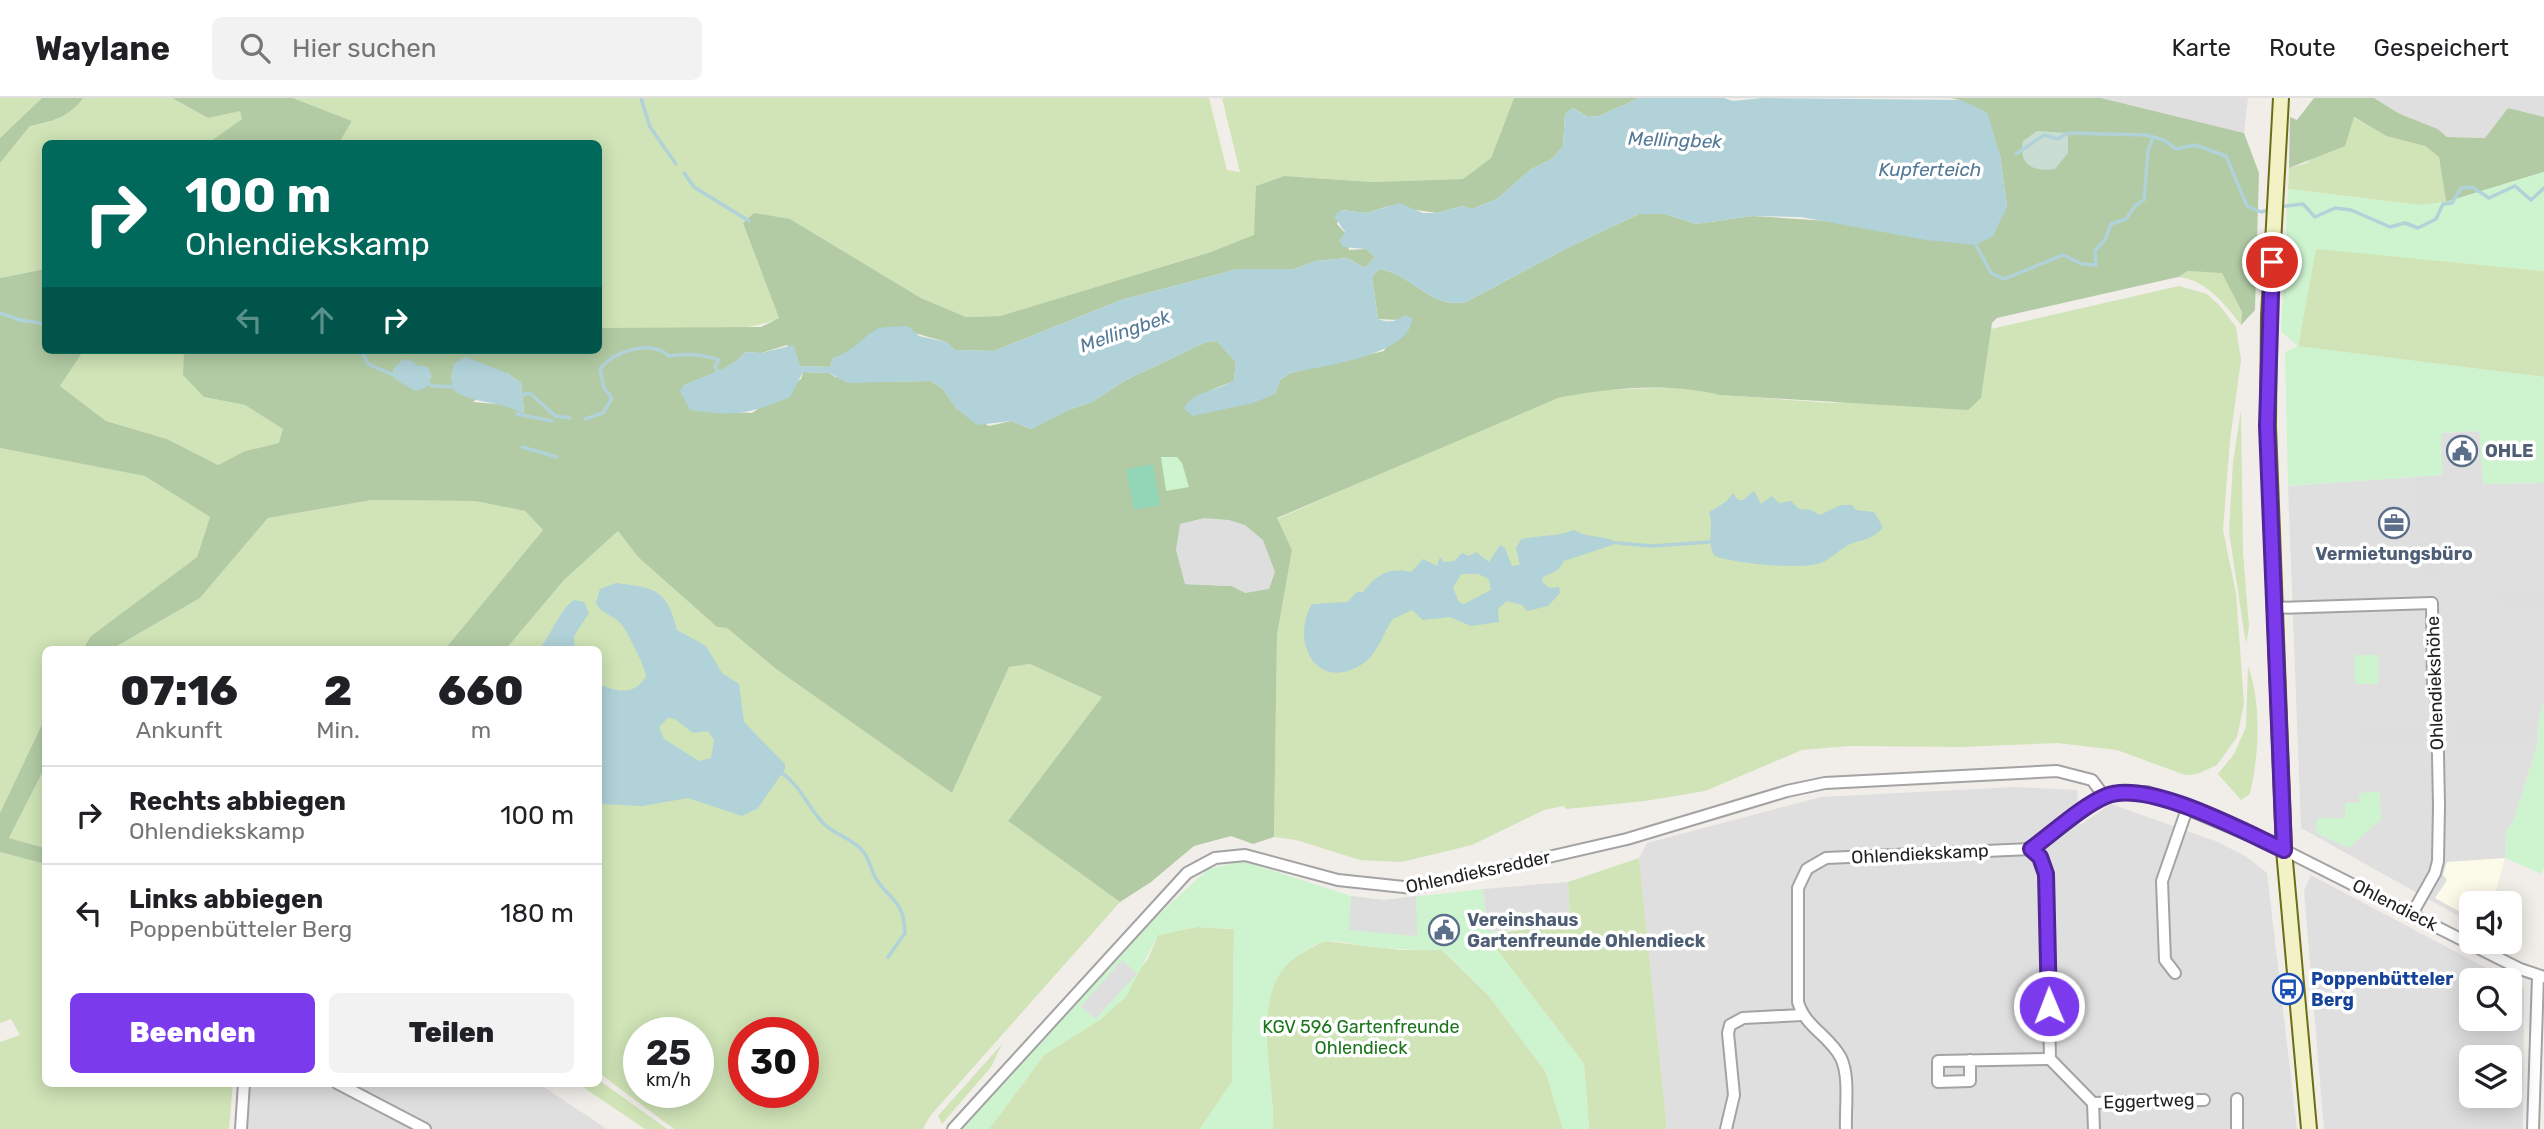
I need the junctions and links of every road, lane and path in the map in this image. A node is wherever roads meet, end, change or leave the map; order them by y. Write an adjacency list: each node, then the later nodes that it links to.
1 (2281, 98): 2 (main road)
2 (2275, 608): 6 (main road); 7 (street, Ohlendiekshöhe)
3 (2104, 796): 4 (street); 5 (street); 20 (street, Ohlendieksredder)
4 (2187, 809): 6 (street); 8 (street)
5 (2031, 849): 10 (street, Ohlendiekskamp); 11 (street)
6 (2284, 850): 7 (street, Ohlendieck); 25 (main road)
7 (2412, 914): 9 (street, Ohlendieck)
8 (2175, 973)
9 (2541, 976): 26 (street)
10 (1802, 1015): 21 (street); 22 (street)
11 (2050, 1059): 12 (street); 17 (street)
12 (1970, 1060)
13 (244, 1087): 18 (street)
14 (345, 1087): 19 (street)
15 (2237, 1099): 24 (street)
16 (2204, 1100): 17 (street, Eggertweg)
17 (2093, 1103): 23 (street)
18 (241, 1129)
19 (425, 1129)
20 (953, 1129)
21 (1726, 1129)
22 (1846, 1129)
23 (2094, 1129)
24 (2237, 1129)
25 (2309, 1129)
26 (2533, 1129)

